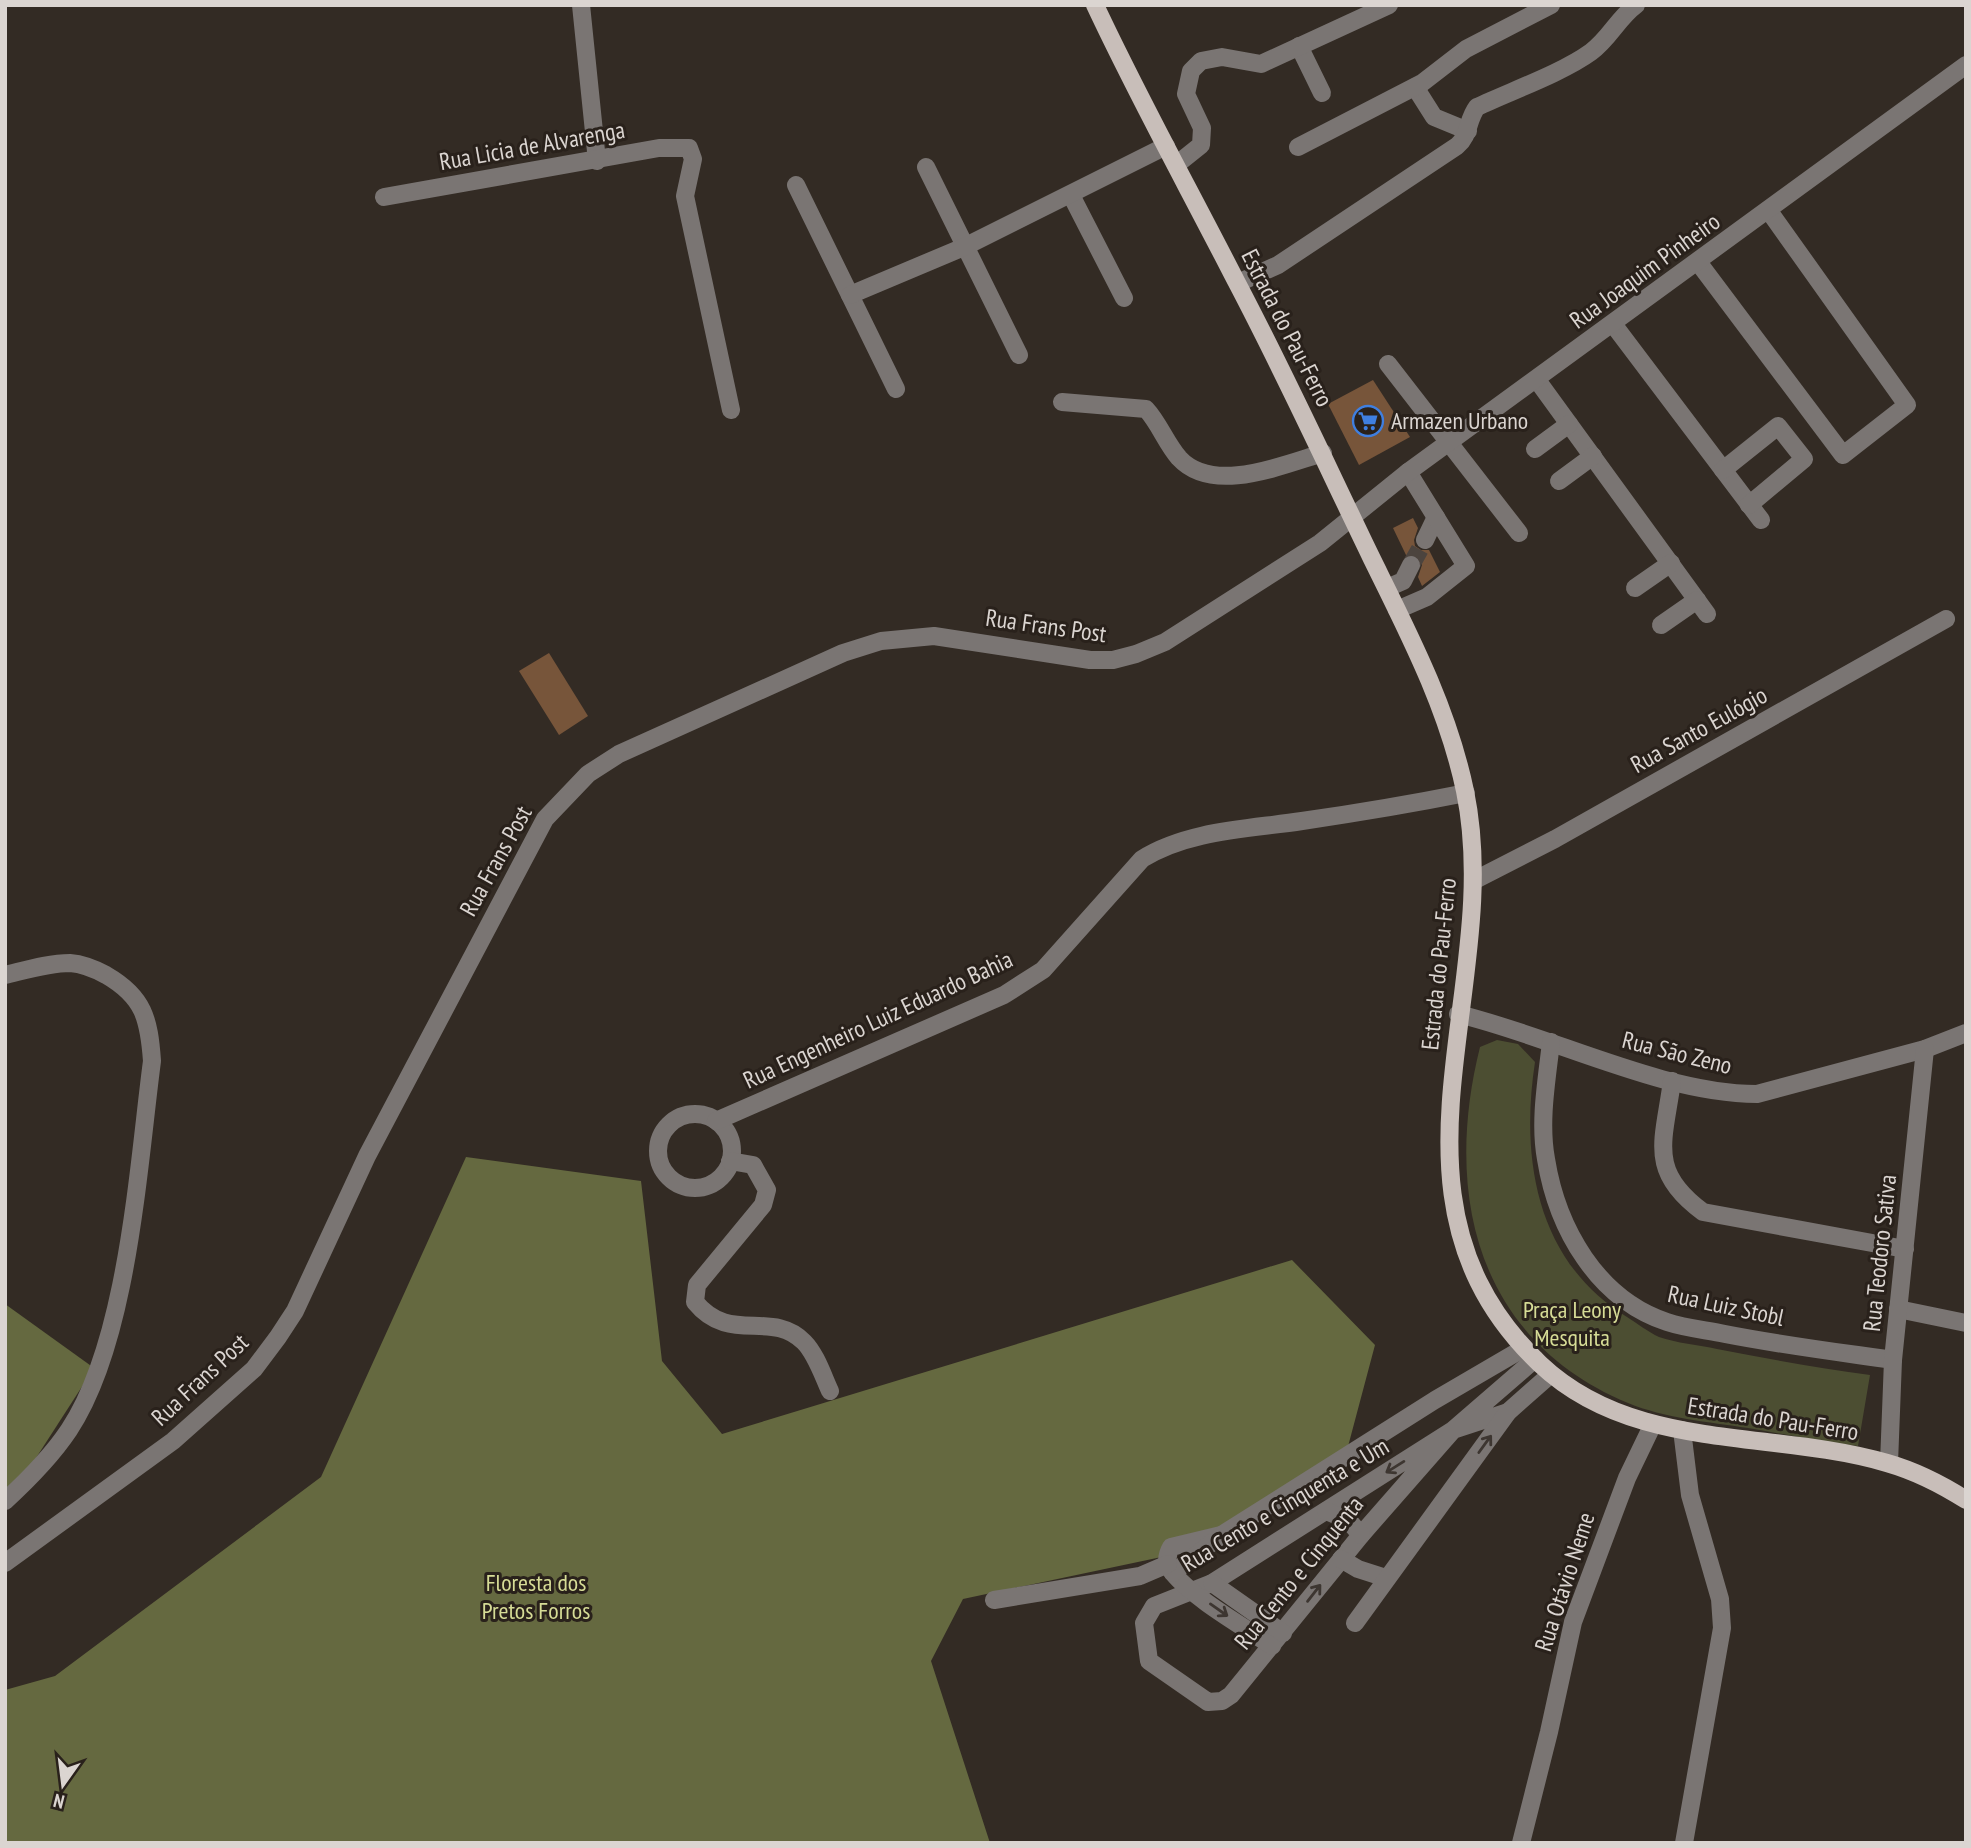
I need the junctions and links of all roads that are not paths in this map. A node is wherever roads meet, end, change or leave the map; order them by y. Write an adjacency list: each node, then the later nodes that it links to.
1 (582, 5): 13 (street)
2 (1095, 5): 11 (main road, Estrada do Pau-Ferro)
3 (1389, 5): 6 (street)
4 (1551, 5): 8 (street)
5 (1636, 5): 10 (street)
6 (1299, 46): 9 (street); 14 (street)
7 (1966, 65): 19 (street, Rua Joaquim Pinheiro)
8 (1415, 87): 10 (street); 12 (street)
9 (1322, 93)
10 (1468, 131): 22 (street)
11 (1166, 146): 14 (main road, Estrada do Pau-Ferro); 17 (street)
12 (1298, 147)
13 (597, 162): 18 (street, Rua Licia de Alvarenga); 31 (street, Rua Licia de Alvarenga)
14 (1176, 165): 22 (main road, Estrada do Pau-Ferro)
15 (926, 167): 20 (street)
16 (796, 185): 23 (street)
17 (1071, 195): 20 (street); 24 (street)
18 (384, 197)
19 (1769, 211): 21 (street, Rua Joaquim Pinheiro); 21 (street)
20 (964, 247): 23 (street); 26 (street)
21 (1698, 262): 25 (street, Rua Joaquim Pinheiro)
22 (1238, 283): 35 (main road, Estrada do Pau-Ferro)
23 (850, 295): 29 (street)
24 (1124, 298)
25 (1613, 324): 28 (street, Rua Joaquim Pinheiro); 37 (street)
26 (1018, 355)
27 (1388, 365): 33 (street)
28 (1537, 380): 32 (street); 33 (street, Rua Joaquim Pinheiro)
29 (896, 389)
30 (1062, 402): 35 (street)
31 (731, 410)
32 (1569, 424): 34 (street); 36 (street)
33 (1447, 444): 38 (street, Rua Joaquim Pinheiro); 44 (street)
34 (1535, 449)
35 (1323, 453): 41 (main road, Estrada do Pau-Ferro)
36 (1593, 456): 39 (street); 46 (street)
37 (1723, 470): 40 (street); 40 (street)
38 (1408, 472): 41 (street, Rua Joaquim Pinheiro); 42 (street)
39 (1559, 481)
40 (1749, 505): 43 (street)
41 (1354, 516): 48 (main road, Estrada do Pau-Ferro); 80 (street, Rua Frans Post)
42 (1436, 517): 45 (street); 50 (street)
43 (1761, 520)
44 (1519, 533)
45 (1425, 540)
46 (1671, 563): 49 (street); 52 (street)
47 (1411, 565): 48 (street)
48 (1387, 588): 50 (main road, Estrada do Pau-Ferro)
49 (1635, 588)
50 (1397, 610): 53 (main road, Estrada do Pau-Ferro)
51 (1945, 619): 54 (street, Rua Santo Eulógio)
52 (1661, 625)
53 (1466, 793): 54 (main road, Estrada do Pau-Ferro); 61 (street, Rua Engenheiro Luiz Eduardo Bahia)
54 (1475, 880): 56 (main road, Estrada do Pau-Ferro)
55 (5, 975): 76 (street)
56 (1458, 1014): 58 (street, Rua São Zeno); 66 (main road, Estrada do Pau-Ferro)
57 (1966, 1033): 59 (street, Rua São Zeno)
58 (1551, 1042): 60 (street, Rua São Zeno); 67 (street, Rua Luiz Stobl)
59 (1925, 1049): 60 (street, Rua São Zeno); 63 (street, Rua Teodoro Sativa)
60 (1672, 1081): 63 (street)
61 (716, 1121): 62 (street); 62 (street)
62 (730, 1161): 69 (street)
63 (1905, 1249): 64 (street, Rua Teodoro Sativa)
64 (1898, 1309): 65 (street); 67 (street, Rua Teodoro Sativa)
65 (1966, 1324)
66 (1530, 1353): 68 (main road, Estrada do Pau-Ferro); 72 (street, Rua Cento e Cinquenta); 81 (street)
67 (1894, 1360): 74 (street, Rua Teodoro Sativa)
68 (1551, 1374): 70 (street); 71 (main road, Estrada do Pau-Ferro)
69 (830, 1391)
70 (1508, 1412): 72 (street); 82 (street, one-way to 70)
71 (1653, 1424): 73 (main road, Estrada do Pau-Ferro); 89 (street, Rua Otávio Neme)
72 (1453, 1430): 77 (street, Rua Cento e Cinquenta e Um, one-way to 77); 78 (street, Rua Cento e Cinquenta)
73 (1682, 1430): 74 (main road, Estrada do Pau-Ferro); 90 (street)
74 (1889, 1463): 75 (main road, Estrada do Pau-Ferro)
75 (1966, 1500)
76 (5, 1501)
77 (1326, 1511): 78 (street); 83 (street, Rua Cento e Cinquenta e Um)
78 (1361, 1535): 79 (street, Rua Cento e Cinquenta)
79 (1341, 1559): 82 (street); 87 (street, Rua Cento e Cinquenta, one-way to 79)
80 (5, 1563)
81 (1170, 1569): 84 (street); 85 (street)
82 (1386, 1577): 86 (street)
83 (1212, 1583): 84 (street, Rua Cento e Cinquenta e Um); 87 (street)
84 (1194, 1591): 87 (street, one-way to 87); 88 (street, Rua Cento e Cinquenta e Um)
85 (994, 1601)
86 (1355, 1623)
87 (1277, 1640): 88 (street, Rua Cento e Cinquenta)
88 (1222, 1701)
89 (1521, 1843)
90 (1684, 1843)

